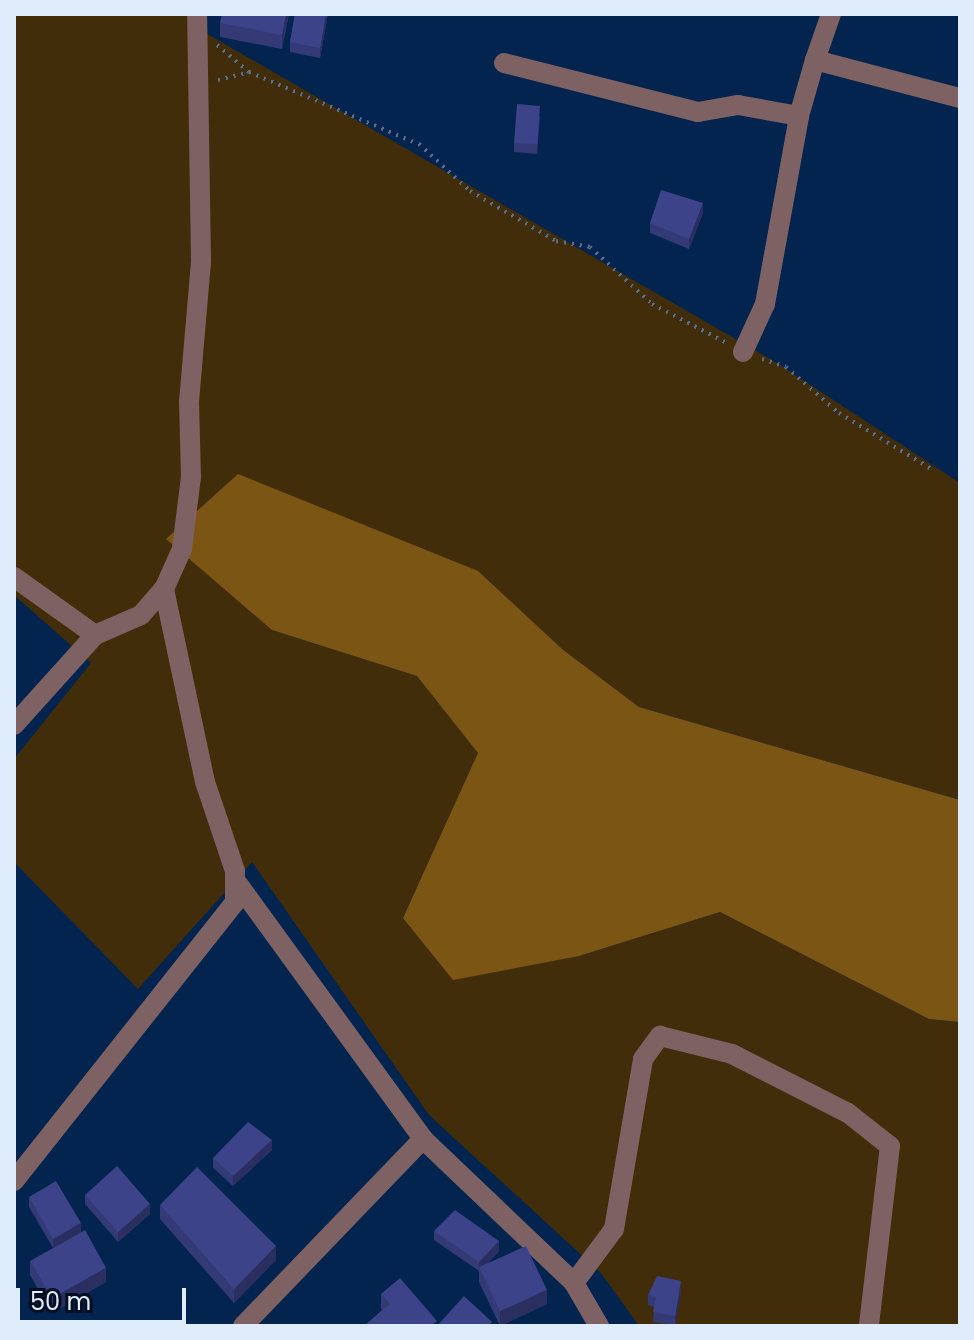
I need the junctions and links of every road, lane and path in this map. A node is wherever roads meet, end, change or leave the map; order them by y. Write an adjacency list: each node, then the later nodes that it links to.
1 (831, 14): 3 (street)
2 (196, 19): 5 (path); 6 (street)
3 (815, 60): 7 (street); 8 (street)
4 (504, 63): 8 (street)
5 (249, 72): 6 (path); 9 (path)
6 (199, 93): 12 (street)
7 (960, 98)
8 (799, 116): 9 (street)
9 (743, 352): 10 (path)
10 (933, 470)
11 (14, 577): 13 (street)
12 (164, 589): 13 (street); 15 (street)
13 (95, 635): 14 (street)
14 (14, 725)
15 (238, 884): 16 (street); 17 (street)
16 (423, 1139): 18 (street); 19 (street)
17 (14, 1181)
18 (574, 1283): 20 (street); 21 (street)
19 (243, 1326)
20 (599, 1326)
21 (869, 1326)

